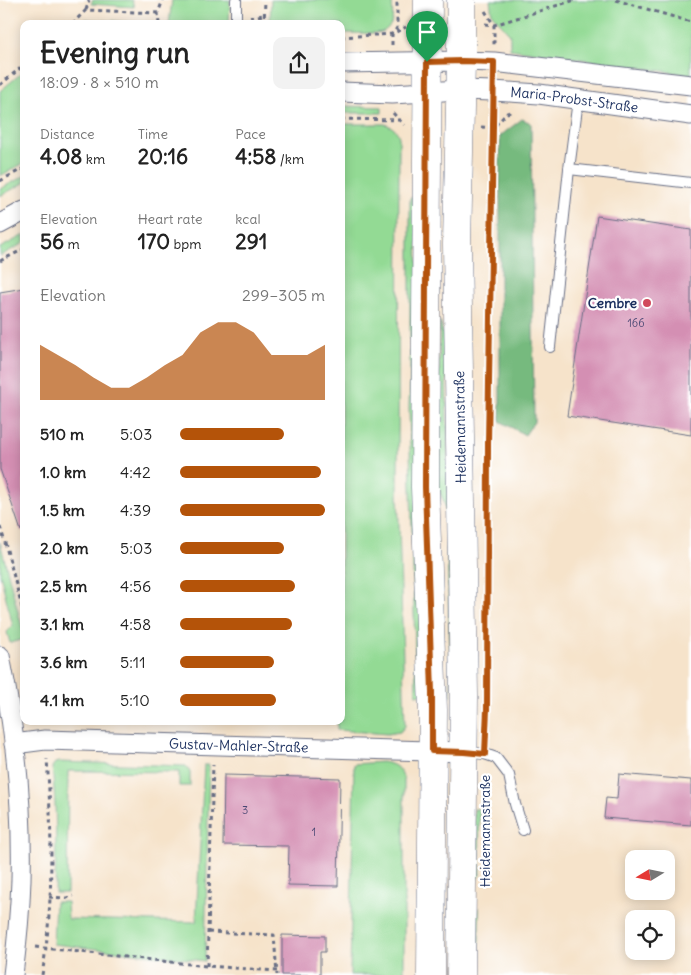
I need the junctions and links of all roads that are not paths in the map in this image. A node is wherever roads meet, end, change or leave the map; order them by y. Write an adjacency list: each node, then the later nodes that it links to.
1 (236, 0): 4 (lane)
2 (428, 0): 6 (main road)
3 (473, 5): 5 (main road, Heidemannstraße)
4 (236, 20)
5 (462, 61): 6 (street, Maria-Probst-Straße); 8 (street, Maria-Probst-Straße); 9 (main road, Heidemannstraße)
6 (427, 62): 7 (street, Maria-Probst-Straße); 11 (main road)
7 (345, 63)
8 (691, 85)
9 (460, 90): 11 (street, Maria-Probst-Straße); 12 (street, Maria-Probst-Straße); 22 (main road, Heidemannstraße)
10 (345, 92): 11 (street, Maria-Probst-Straße)
11 (427, 92): 21 (main road)
12 (578, 100): 13 (street, Maria-Probst-Straße); 14 (lane)
13 (691, 115)
14 (569, 169): 15 (lane); 18 (lane)
15 (691, 183)
16 (20, 213): 17 (street)
17 (0, 224)
18 (550, 347)
19 (0, 661): 20 (street)
20 (14, 744): 21 (street, Gustav-Mahler-Straße); 24 (street)
21 (432, 751): 22 (street, Gustav-Mahler-Straße); 25 (main road)
22 (464, 752): 23 (lane); 26 (main road, Heidemannstraße)
23 (523, 830)
24 (13, 975)
25 (431, 975)
26 (461, 975)

